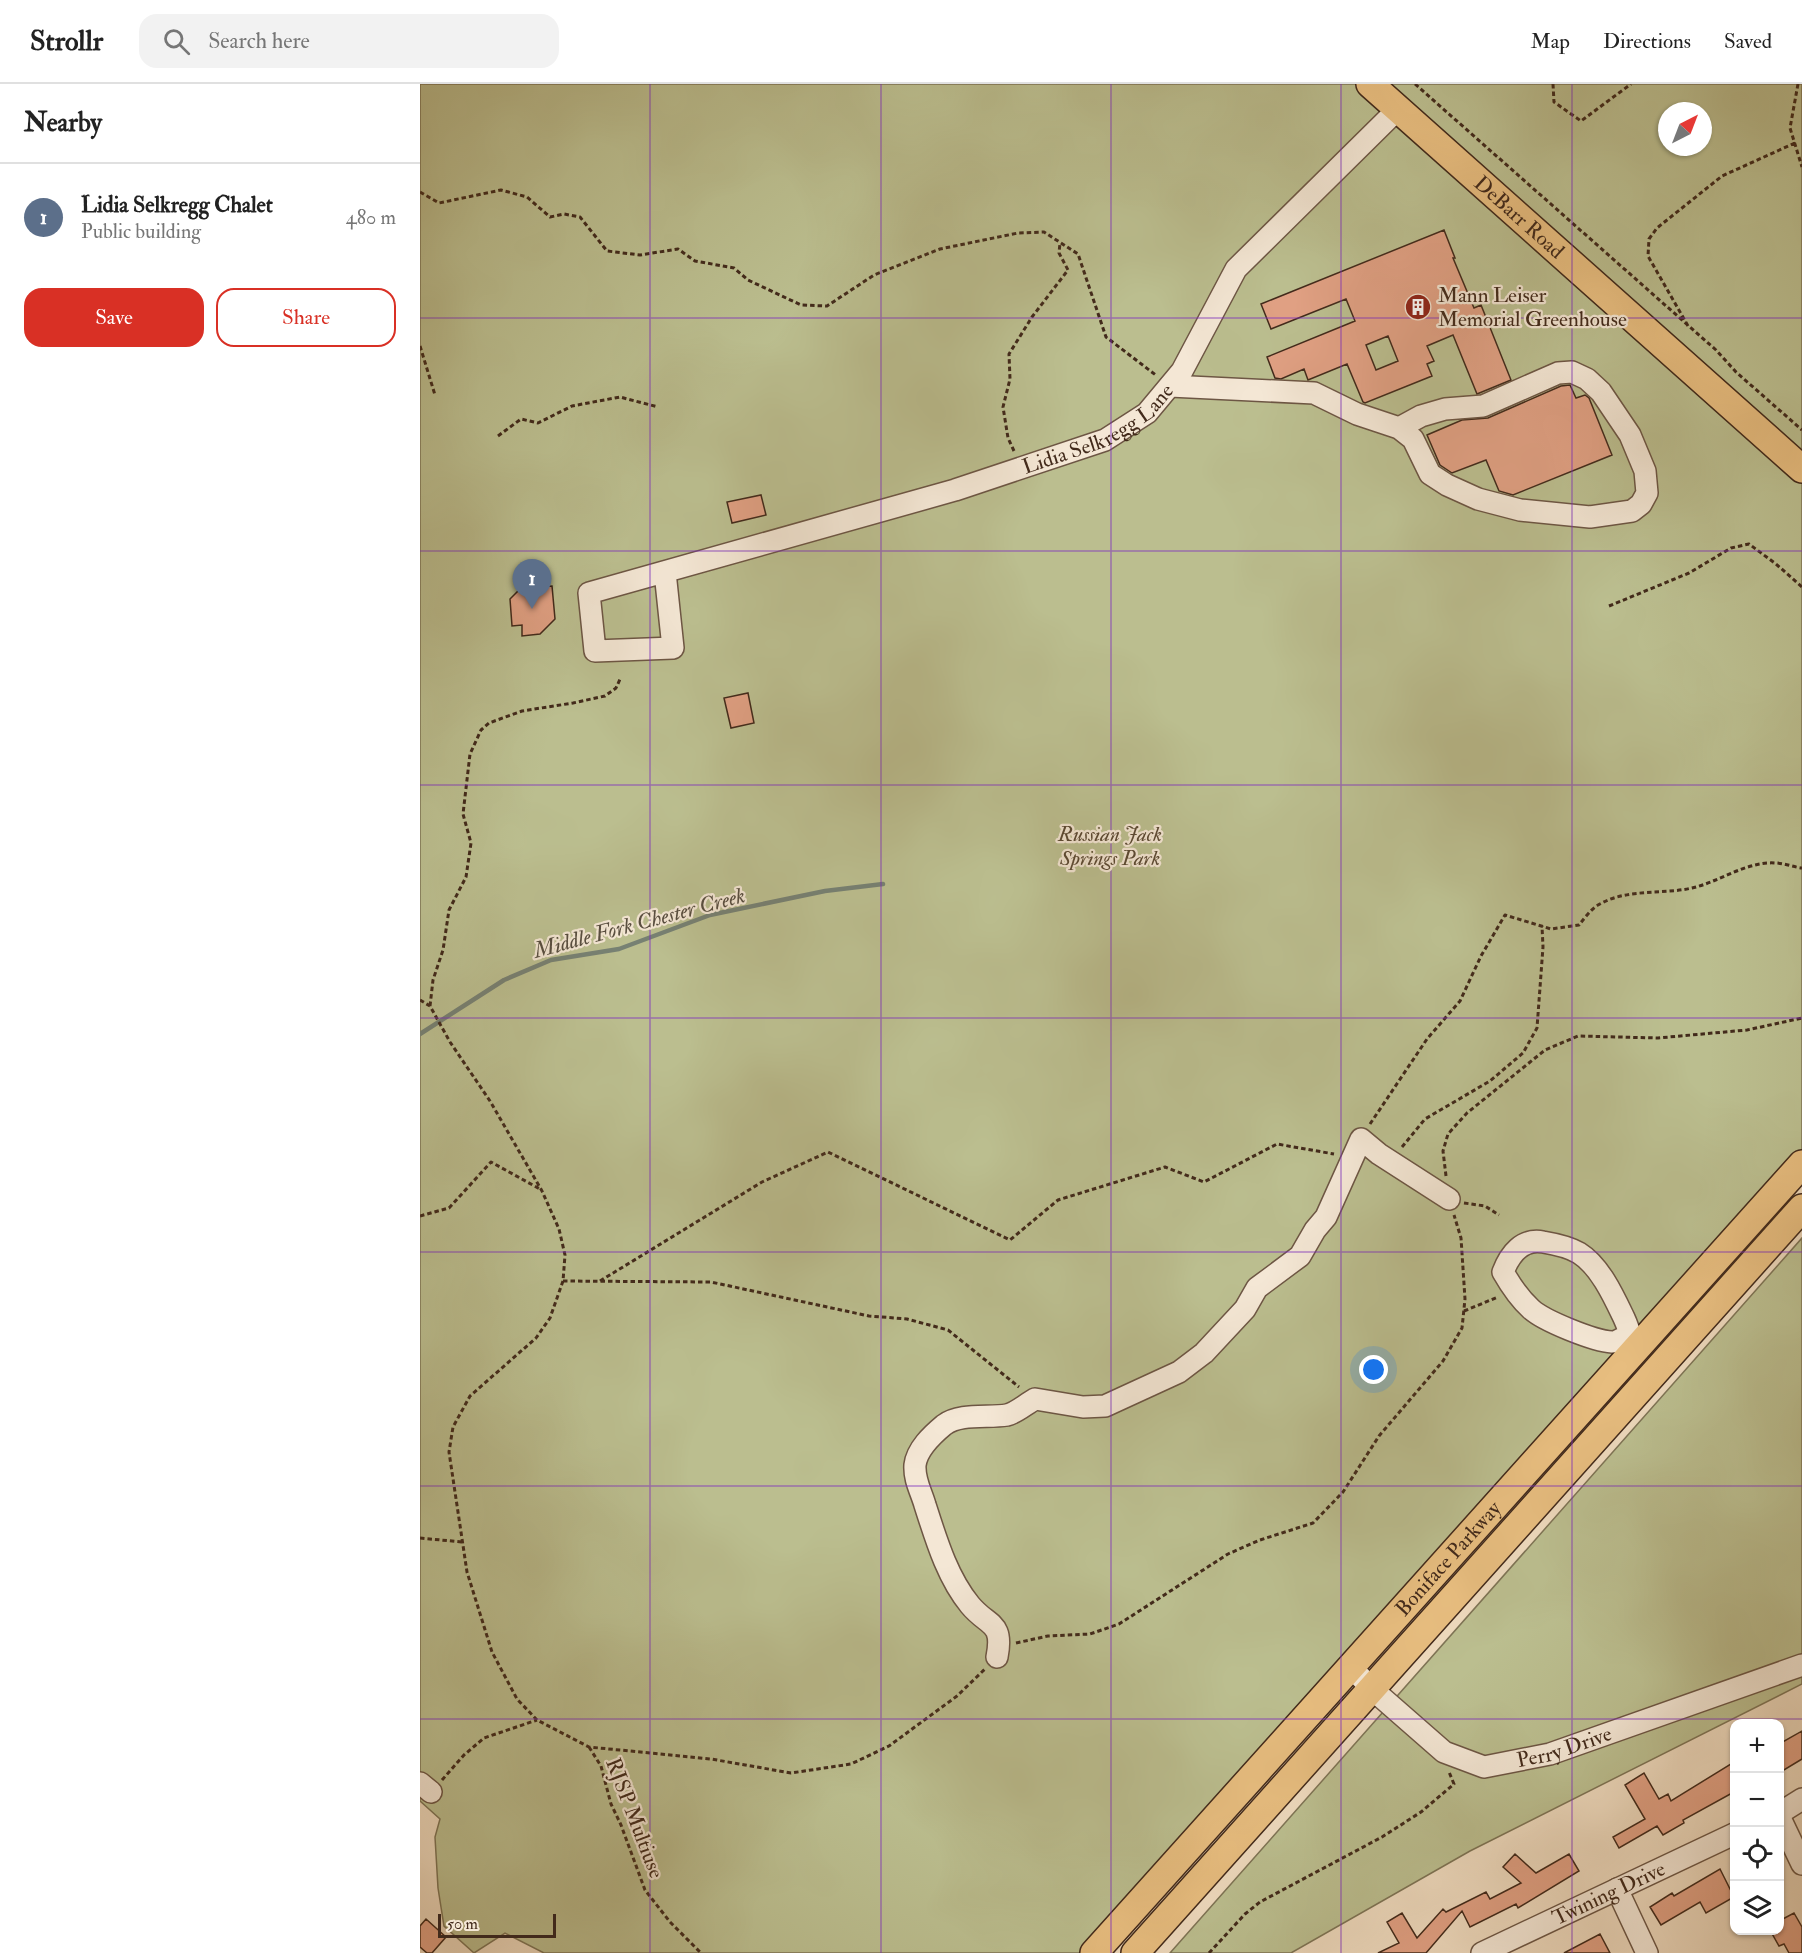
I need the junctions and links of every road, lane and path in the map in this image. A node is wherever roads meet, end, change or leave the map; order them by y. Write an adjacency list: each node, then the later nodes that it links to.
1 (1370, 84): 6 (main road, DeBarr Road)
2 (1415, 84): 11 (path)
3 (1553, 84): 4 (path)
4 (1631, 84)
5 (1798, 84): 7 (path)
6 (1398, 110): 13 (street, Lidia Selkregg Lane); 20 (main road, DeBarr Road)
7 (1795, 143): 8 (path); 11 (path)
8 (1802, 167)
9 (420, 192): 10 (path)
10 (1060, 243): 13 (path); 19 (path)
11 (1690, 328): 17 (path)
12 (420, 346): 14 (path)
13 (1170, 386): 16 (street); 21 (street, Lidia Selkregg Lane)
14 (435, 395)
15 (658, 407): 18 (path)
16 (1400, 428): 16 (street)
17 (1802, 430)
18 (498, 436)
19 (1015, 452)
20 (1802, 469)
21 (670, 570): 21 (street, Lidia Selkregg Lane)
22 (1802, 587): 23 (path)
23 (1609, 606)
24 (621, 677): 28 (path)
25 (1802, 868): 26 (path)
26 (1542, 926): 30 (path); 31 (path)
27 (420, 1000): 28 (path)
28 (430, 1006): 29 (path)
29 (450, 1042)
30 (1356, 1148): 31 (street); 39 (path); 43 (street)
31 (1388, 1159): 34 (street)
32 (1799, 1172): 42 (main road, Boniface Parkway)
33 (542, 1191): 37 (path)
34 (1449, 1199): 36 (path)
35 (1802, 1208): 49 (main road, Boniface Parkway)
36 (1499, 1215)
37 (420, 1216)
38 (563, 1281): 39 (path)
39 (600, 1281): 43 (path)
40 (1513, 1290): 41 (path); 42 (street); 42 (street)
41 (1464, 1311)
42 (1634, 1340): 48 (main road, Boniface Parkway)
43 (1035, 1399): 46 (street)
44 (420, 1538): 45 (path)
45 (462, 1542)
46 (997, 1657)
47 (1802, 1665): 49 (street, Perry Drive)
48 (1352, 1668): 49 (street, Perry Drive); 61 (main road, Boniface Parkway)
49 (1372, 1689): 62 (main road, Boniface Parkway)
50 (537, 1720): 53 (path)
51 (590, 1748): 60 (path, RJSP Multiuse)
52 (1446, 1766): 63 (path)
53 (425, 1787)
54 (1802, 1799): 55 (street)
55 (1784, 1810)
56 (1784, 1827): 58 (street)
57 (1730, 1836): 59 (street, Twining Drive)
58 (1802, 1864)
59 (1617, 1889): 64 (street, Twining Drive); 65 (street)
60 (701, 1953)
61 (1094, 1953)
62 (1135, 1953)
63 (1209, 1953)
64 (1482, 1953)
65 (1647, 1953)

